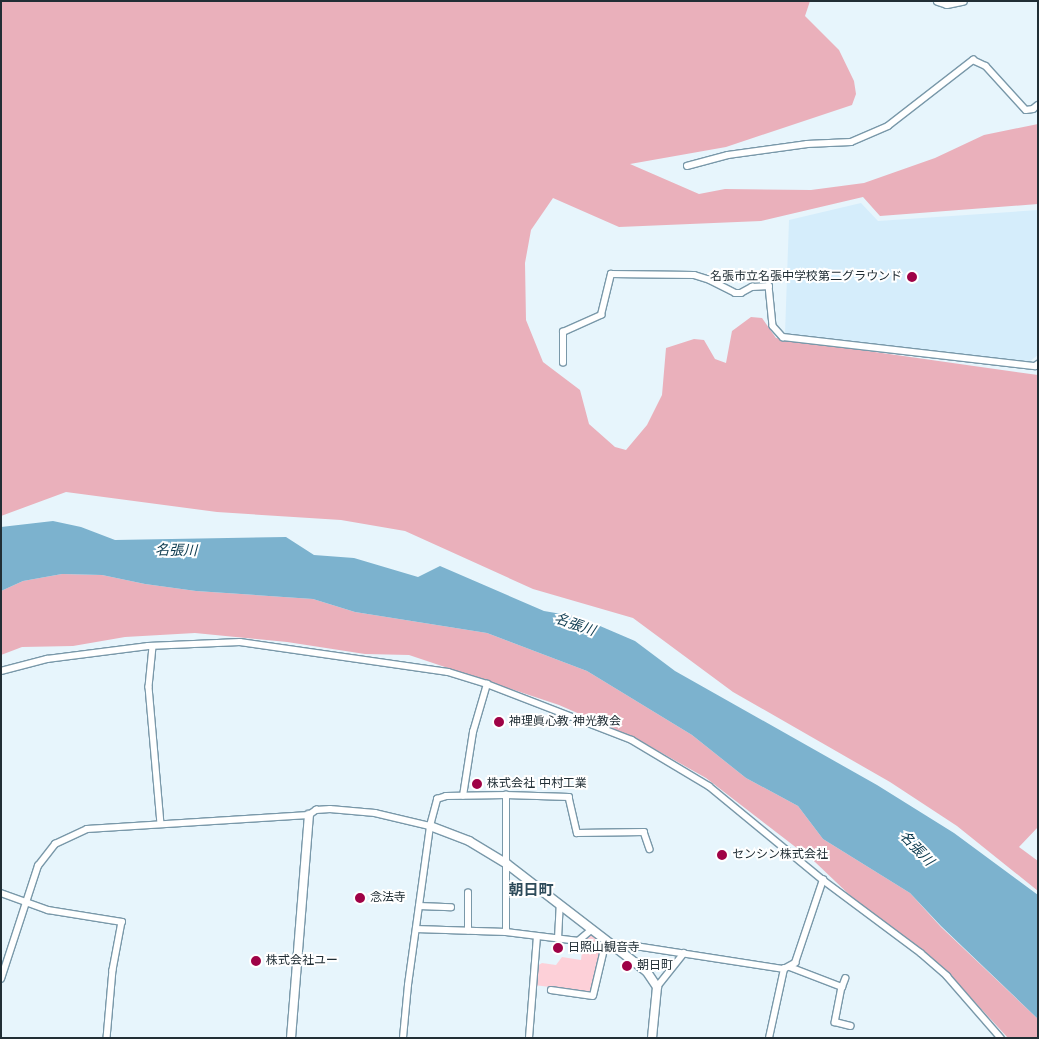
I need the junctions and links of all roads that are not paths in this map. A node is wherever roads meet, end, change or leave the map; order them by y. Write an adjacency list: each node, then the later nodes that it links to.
1 (938, 1): 2 (street)
2 (963, 1)
3 (1038, 105): 4 (street)
4 (688, 166)
5 (563, 364): 6 (street)
6 (1038, 364)
7 (153, 647): 8 (street); 9 (street); 13 (street)
8 (1, 671)
9 (487, 684): 11 (street); 17 (street)
10 (506, 795): 11 (street); 15 (street); 16 (street)
11 (464, 796): 14 (street)
12 (309, 815): 13 (street); 14 (street); 41 (street)
13 (160, 823): 20 (street)
14 (430, 826): 16 (street); 21 (street)
15 (650, 849)
16 (507, 864): 22 (street); 27 (street)
17 (823, 880): 33 (street); 46 (street)
18 (1, 893): 20 (street)
19 (468, 893): 25 (street)
20 (24, 903): 35 (street); 40 (street)
21 (419, 906): 23 (street); 24 (street)
22 (560, 906): 26 (street); 29 (street)
23 (451, 908)
24 (416, 929): 25 (street); 42 (street)
25 (468, 930): 27 (street)
26 (591, 930): 29 (street); 30 (street)
27 (506, 932): 28 (street)
28 (537, 937): 29 (street); 43 (street)
29 (558, 939)
30 (606, 942): 36 (street); 38 (street)
31 (630, 945): 32 (street)
32 (684, 953): 33 (street); 36 (street)
33 (787, 968): 37 (street); 45 (street)
34 (845, 978): 37 (street)
35 (1, 980)
36 (657, 987): 44 (street)
37 (842, 987): 39 (street)
38 (551, 990)
39 (851, 1026)
40 (107, 1038)
41 (291, 1038)
42 (403, 1038)
43 (528, 1038)
44 (652, 1038)
45 (769, 1038)
46 (1001, 1038)

